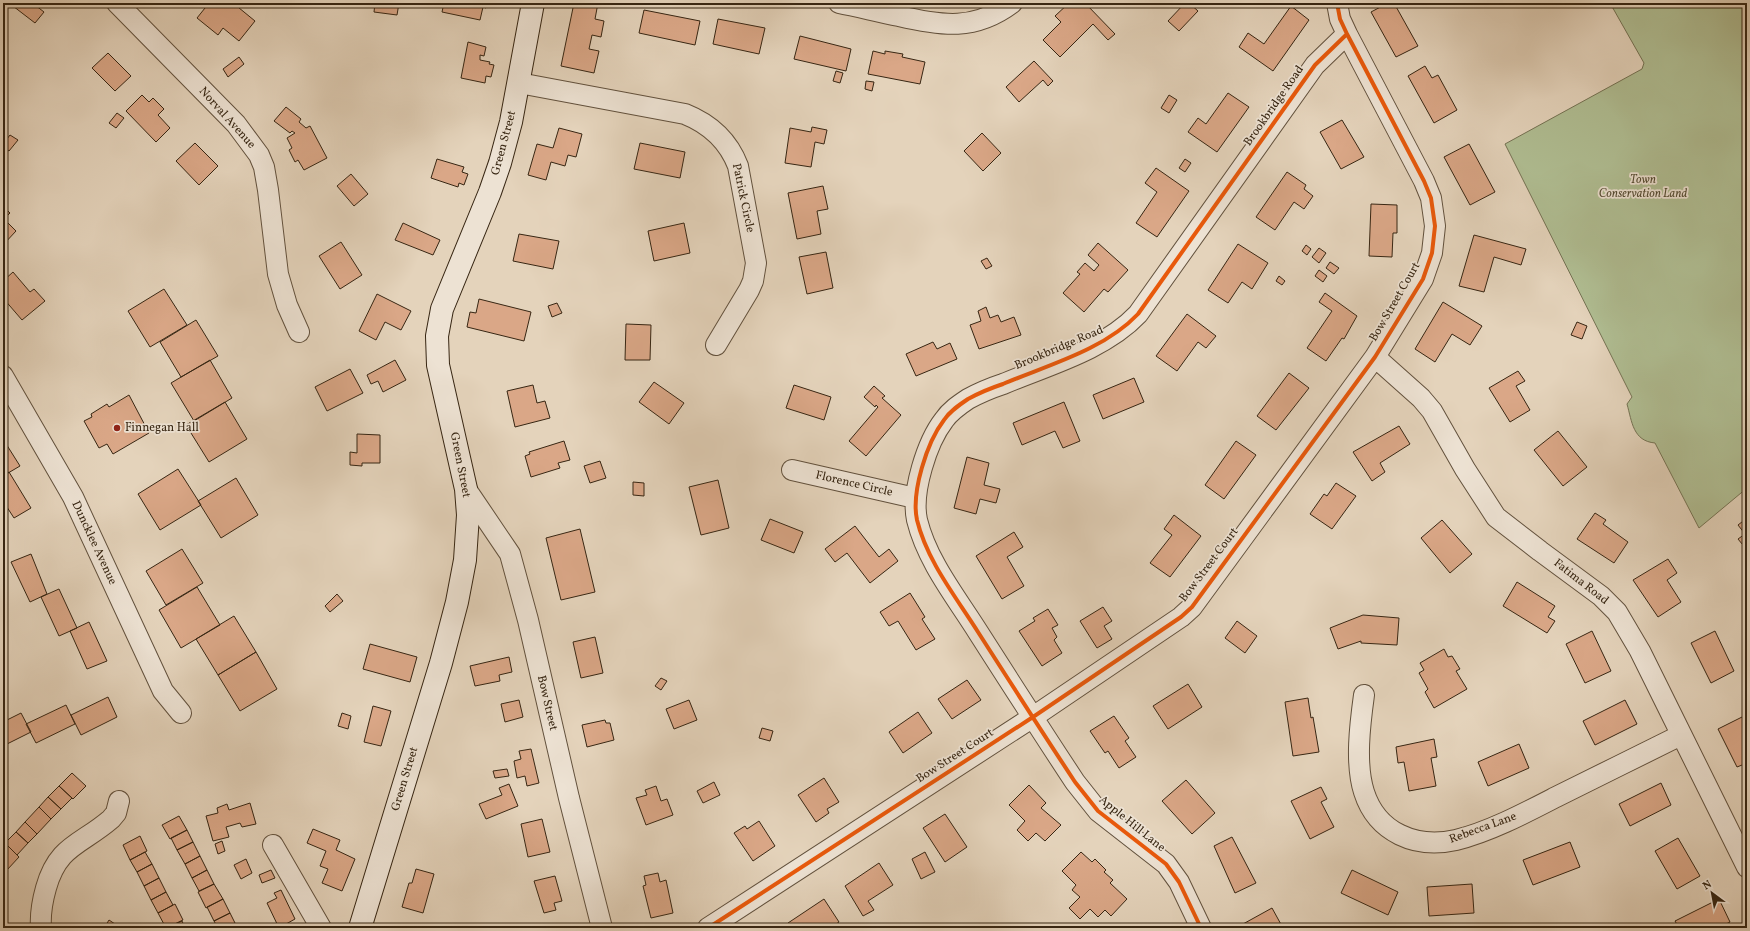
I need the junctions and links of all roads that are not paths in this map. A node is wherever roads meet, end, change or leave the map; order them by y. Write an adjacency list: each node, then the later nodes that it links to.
1 (117, 3): 8 (street, Norval Avenue)
2 (533, 3): 7 (street, Green Street)
3 (839, 3): 4 (street)
4 (1012, 3)
5 (1337, 3): 6 (street)
6 (1347, 34): 10 (street, Bow Street Court); 14 (street, Brookbridge Road)
7 (519, 83): 9 (street, Patrick Circle); 13 (street, Green Street)
8 (299, 332)
9 (716, 344)
10 (1375, 357): 17 (street, Bow Street Court); 18 (street, Fatima Road)
11 (3, 376): 16 (street, Duncklee Avenue)
12 (792, 470): 14 (street, Florence Circle)
13 (466, 489): 24 (street, Green Street); 25 (street, Bow Street)
14 (915, 498): 17 (street, Brookbridge Road)
15 (1364, 695): 18 (street, Rebecca Lane)
16 (181, 713)
17 (1033, 717): 26 (street, Bow Street Court); 27 (street, Apple Hill Lane)
18 (1681, 735): 21 (street, Fatima Road)
19 (119, 802): 22 (street)
20 (273, 845): 23 (street)
21 (1747, 867)
22 (41, 928)
23 (321, 928)
24 (360, 928)
25 (602, 928)
26 (708, 928)
27 (1202, 928)

